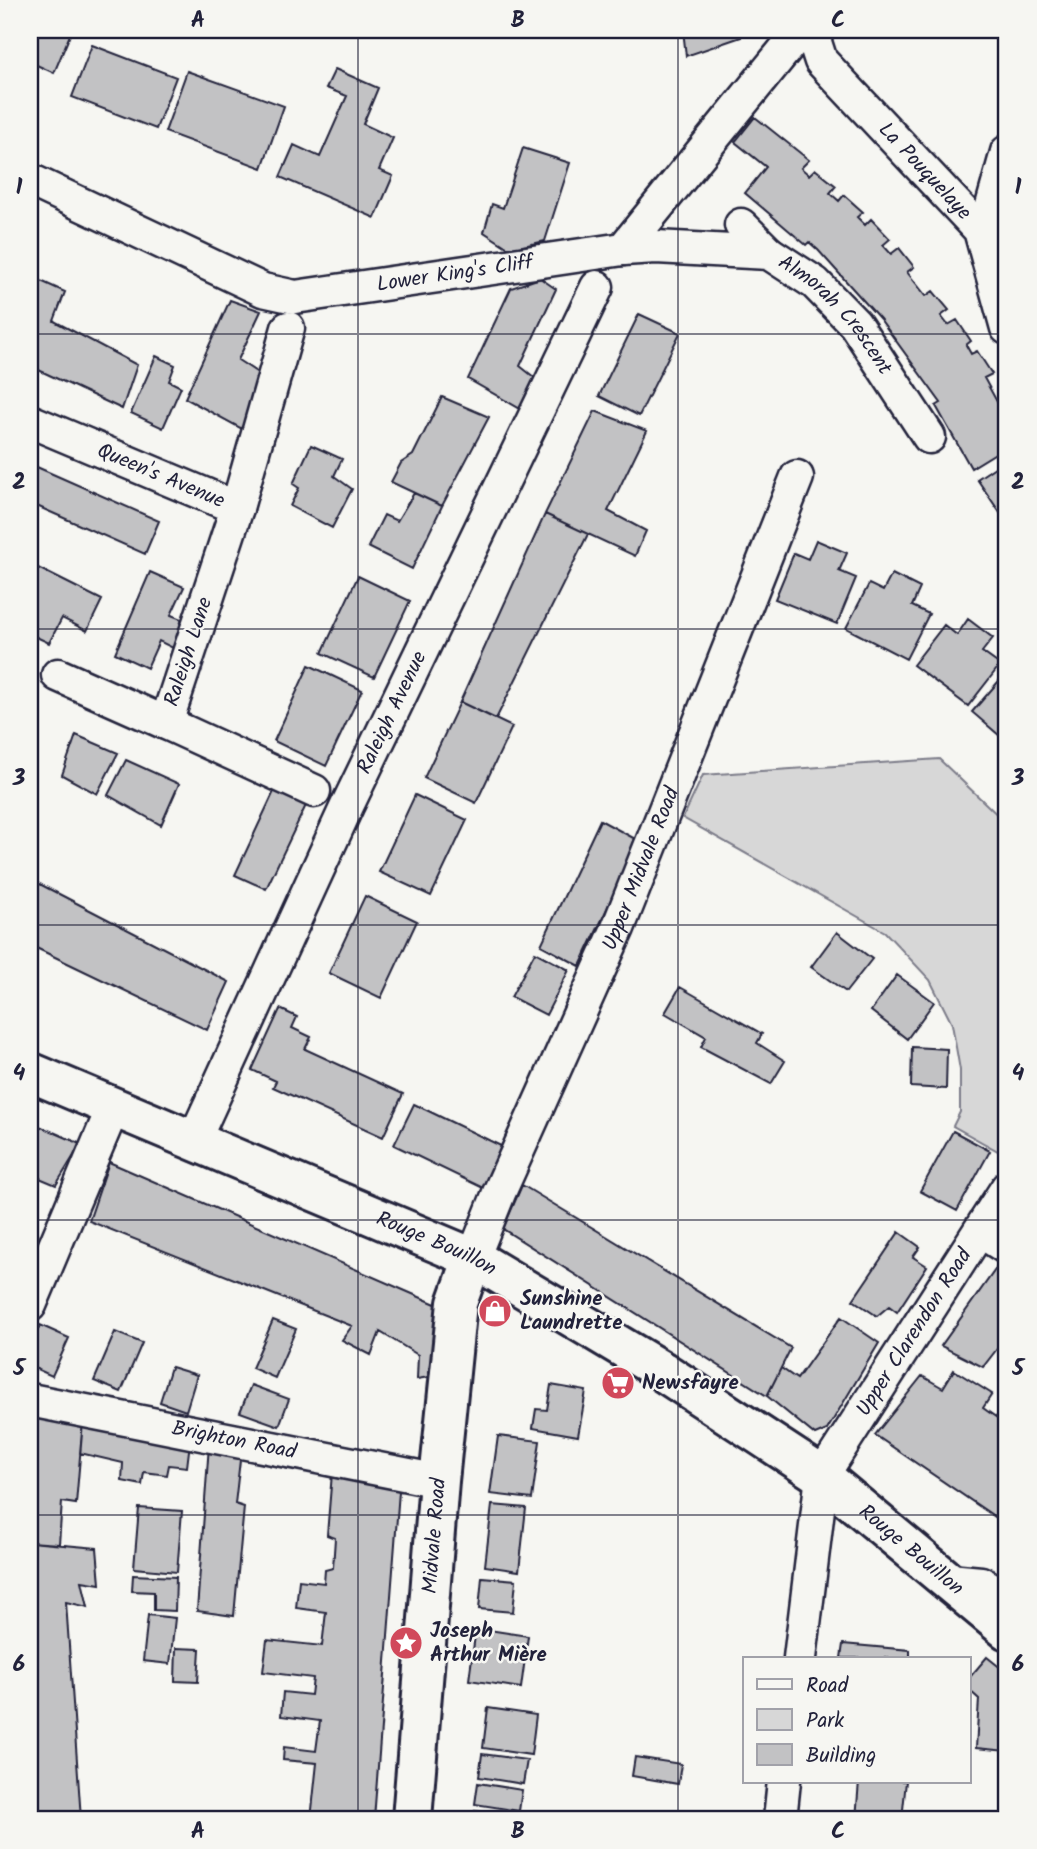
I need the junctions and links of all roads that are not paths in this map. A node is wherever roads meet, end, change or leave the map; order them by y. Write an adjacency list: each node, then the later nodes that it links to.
1 (801, 30): 7 (street)
2 (811, 30): 6 (street, La Pouquelaye)
3 (1007, 152): 6 (street)
4 (30, 180): 7 (street, Lower King's Cliff)
5 (741, 225): 8 (street)
6 (994, 233): 11 (street, La Pouquelaye)
7 (623, 248): 8 (street, Almorah Crescent)
8 (769, 253): 13 (street, Almorah Crescent)
9 (597, 287): 21 (street, Raleigh Avenue)
10 (288, 328): 15 (street, Queen's Avenue)
11 (1007, 328)
12 (30, 421): 15 (street, Queen's Avenue)
13 (929, 437)
14 (797, 477): 25 (street, Upper Midvale Road)
15 (237, 508): 17 (street, Raleigh Lane)
16 (58, 674): 17 (street)
17 (166, 723): 18 (street, Raleigh Lane)
18 (314, 791)
19 (30, 1072): 20 (main road, Rouge Bouillon)
20 (113, 1108): 21 (main road, Rouge Bouillon); 26 (street)
21 (194, 1140): 25 (main road, Rouge Bouillon)
22 (1007, 1188): 23 (street, Upper Clarendon Road)
23 (980, 1231): 24 (street); 28 (street, Upper Clarendon Road)
24 (1007, 1248)
25 (473, 1258): 28 (main road, Rouge Bouillon); 29 (main road, Midvale Road)
26 (30, 1305)
27 (30, 1400): 29 (street, Brighton Road)
28 (822, 1476): 30 (main road, Rouge Bouillon); 33 (street)
29 (439, 1481): 35 (main road, Midvale Road)
30 (949, 1580): 31 (street); 32 (main road, Rouge Bouillon)
31 (1007, 1597)
32 (1007, 1630)
33 (800, 1657)
34 (784, 1783): 36 (street)
35 (412, 1819)
36 (780, 1819)

